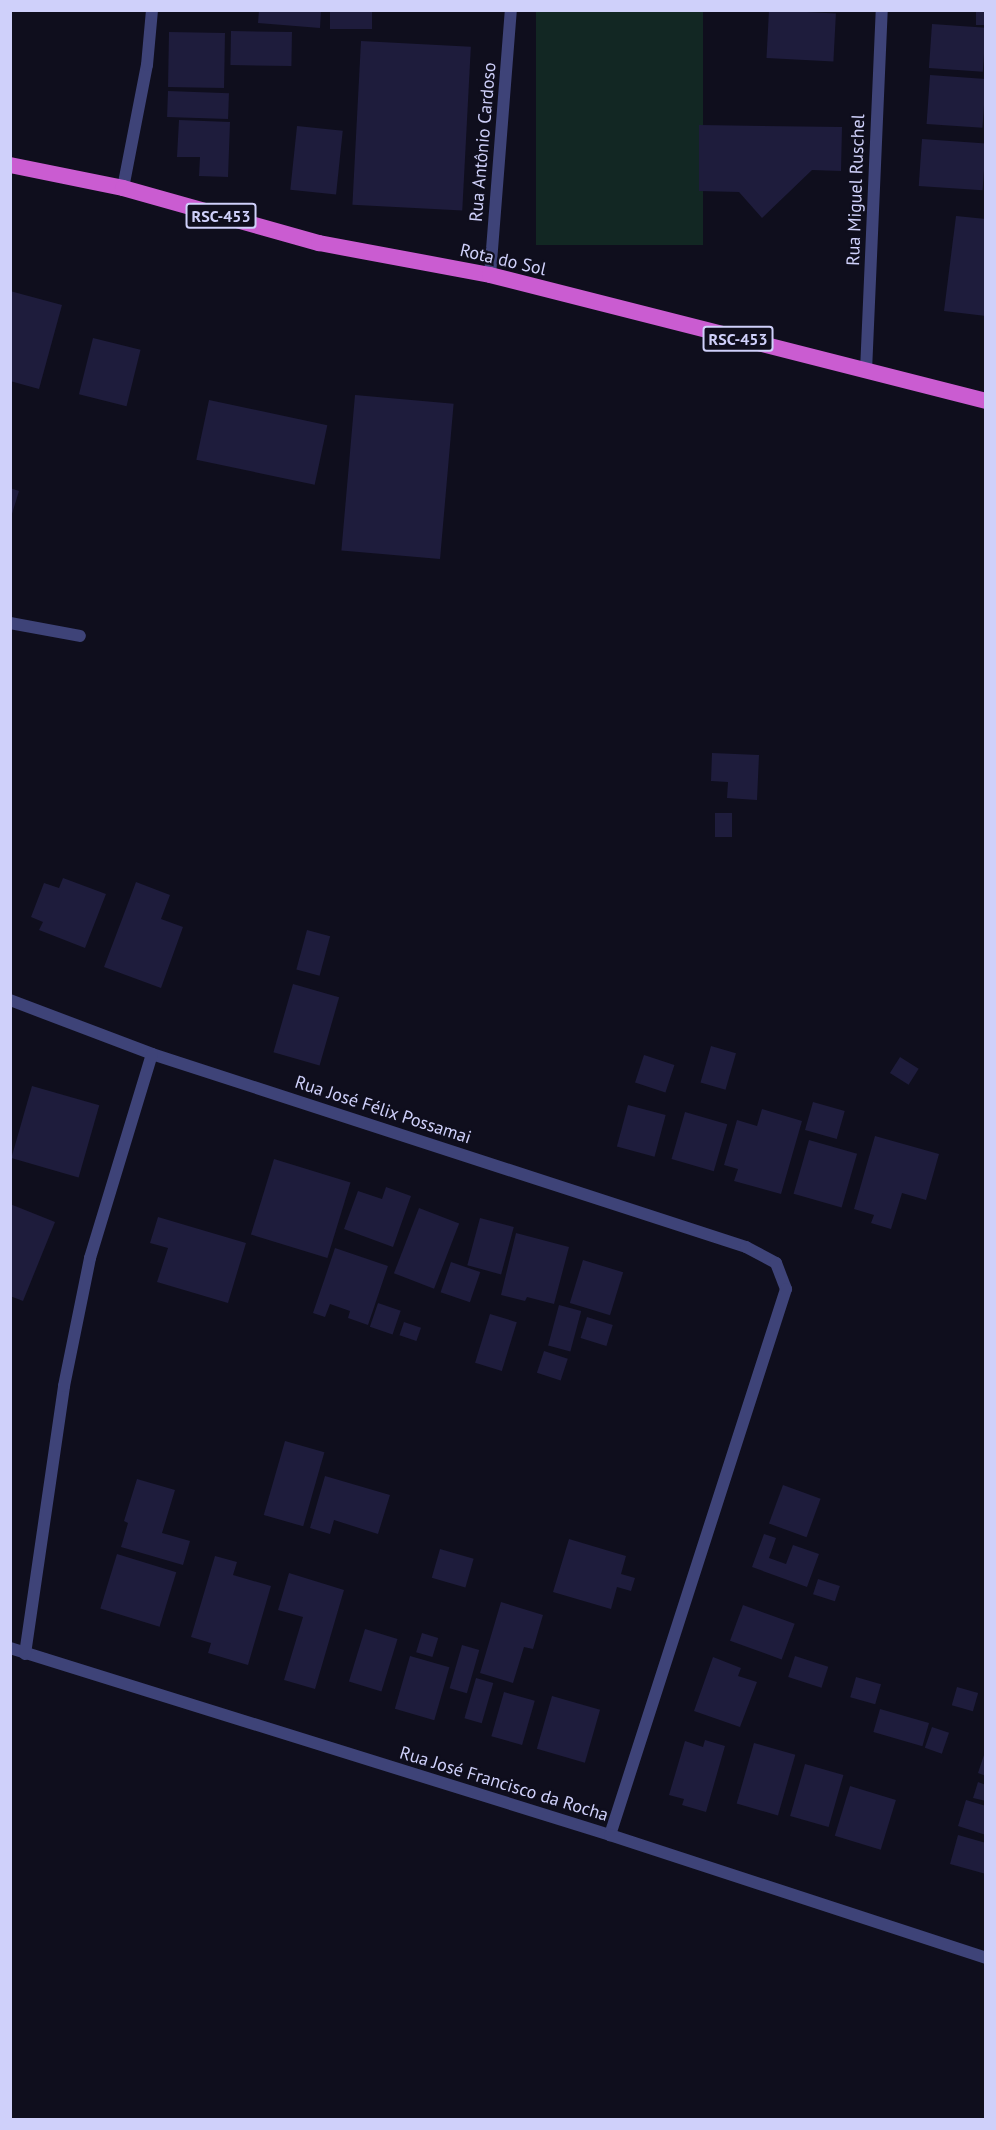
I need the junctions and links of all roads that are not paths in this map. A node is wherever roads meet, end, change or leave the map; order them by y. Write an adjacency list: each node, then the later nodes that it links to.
1 (152, 10): 5 (street)
2 (511, 10): 6 (street, Rua Antônio Cardoso)
3 (882, 10): 7 (street, Rua Miguel Ruschel)
4 (10, 165): 5 (highway, Rota do Sol / RSC-453)
5 (123, 188): 6 (highway, Rota do Sol / RSC-453)
6 (490, 275): 7 (highway, Rota do Sol / RSC-453)
7 (866, 371): 8 (highway, Rota do Sol / RSC-453)
8 (986, 401)
9 (10, 623): 10 (street)
10 (81, 636)
11 (10, 1000): 12 (street, Rua José Félix Possamai)
12 (152, 1054): 14 (street); 15 (street, Rua José Félix Possamai)
13 (10, 1648): 14 (street, Rua José Francisco da Rocha)
14 (26, 1654): 15 (street, Rua José Francisco da Rocha)
15 (609, 1835): 16 (street, Rua José Francisco da Rocha)
16 (986, 1958)

